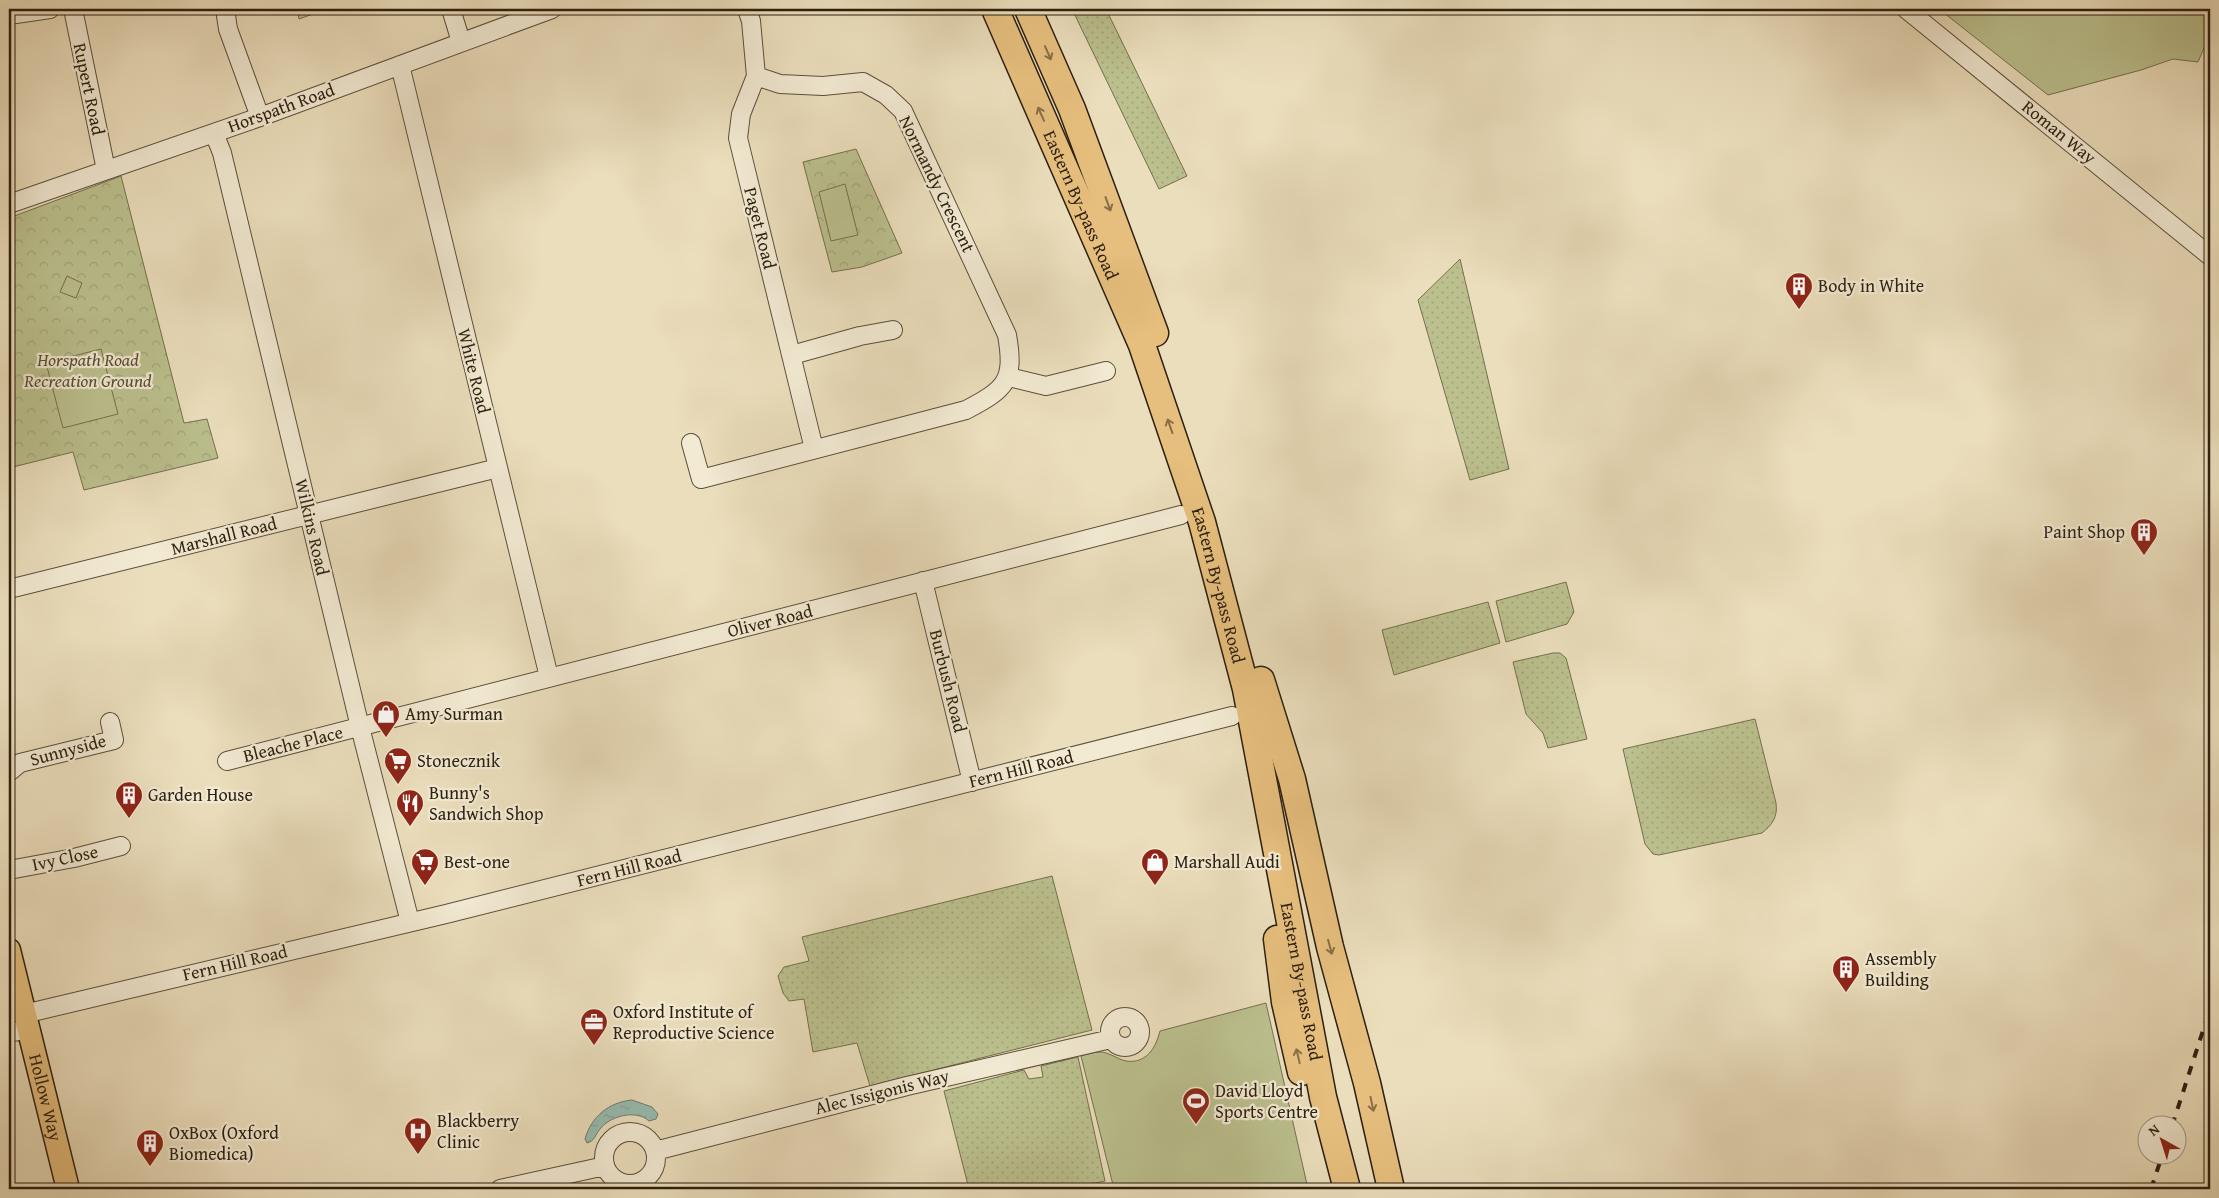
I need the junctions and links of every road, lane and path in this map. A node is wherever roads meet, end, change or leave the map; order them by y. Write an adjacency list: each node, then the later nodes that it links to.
1 (50, 9): 10 (street)
2 (73, 9): 17 (street, Rupert Road)
3 (224, 9): 15 (street)
4 (451, 9): 12 (street)
5 (552, 9): 12 (street, Horspath Road)
6 (747, 9): 14 (street, Paget Road)
7 (995, 9): 11 (highway, Eastern By-pass Road)
8 (1028, 9): 32 (highway, Eastern By-pass Road, one-way to 32)
9 (1906, 9): 19 (street, Roman Way)
10 (9, 15)
11 (1006, 20): 39 (highway, Eastern By-pass Road, one-way to 11)
12 (461, 42): 13 (street, Horspath Road)
13 (400, 65): 15 (street, Horspath Road); 26 (street, White Road)
14 (756, 76): 21 (street, Paget Road); 23 (street, Normandy Crescent)
15 (260, 117): 16 (street, Horspath Road)
16 (214, 132): 17 (street, Horspath Road); 27 (street, Wilkins Road)
17 (106, 170): 18 (street, Horspath Road)
18 (9, 204)
19 (2210, 256)
20 (893, 330): 21 (street)
21 (792, 355): 25 (street, Paget Road)
22 (1106, 371): 23 (street)
23 (1008, 377): 25 (street)
24 (691, 443): 25 (street)
25 (814, 448)
26 (498, 468): 27 (street, Marshall Road); 31 (street, White Road)
27 (310, 514): 30 (street, Marshall Road); 35 (street, Wilkins Road)
28 (1181, 516): 29 (street, Oliver Road)
29 (924, 581): 31 (street, Oliver Road); 38 (street, Burbush Road)
30 (9, 590)
31 (549, 677): 35 (street, Oliver Road)
32 (1261, 680): 54 (highway, Eastern By-pass Road); 55 (highway, one-way to 55)
33 (1232, 716): 38 (street, Fern Hill Road)
34 (110, 722): 37 (street, Sunnyside)
35 (360, 728): 36 (street, Bleache Place); 42 (street, Wilkins Road)
36 (226, 762)
37 (9, 772)
38 (972, 782): 42 (street, Fern Hill Road)
39 (1273, 829): 52 (highway, one-way to 39); 53 (highway, Eastern By-pass Road)
40 (121, 846): 41 (street, Ivy Close)
41 (9, 870)
42 (410, 922): 44 (street, Fern Hill Road)
43 (9, 950): 44 (main road, Hollow Way)
44 (20, 1025): 50 (main road, Hollow Way)
45 (1111, 1039): 46 (street, Alec Issigonis Way)
46 (655, 1151): 47 (street); 48 (street)
47 (605, 1166): 49 (street); 51 (street)
48 (647, 1184): 49 (street)
49 (624, 1187)
50 (68, 1189)
51 (500, 1189)
52 (1328, 1189)
53 (1347, 1189)
54 (1364, 1189)
55 (1391, 1189)

